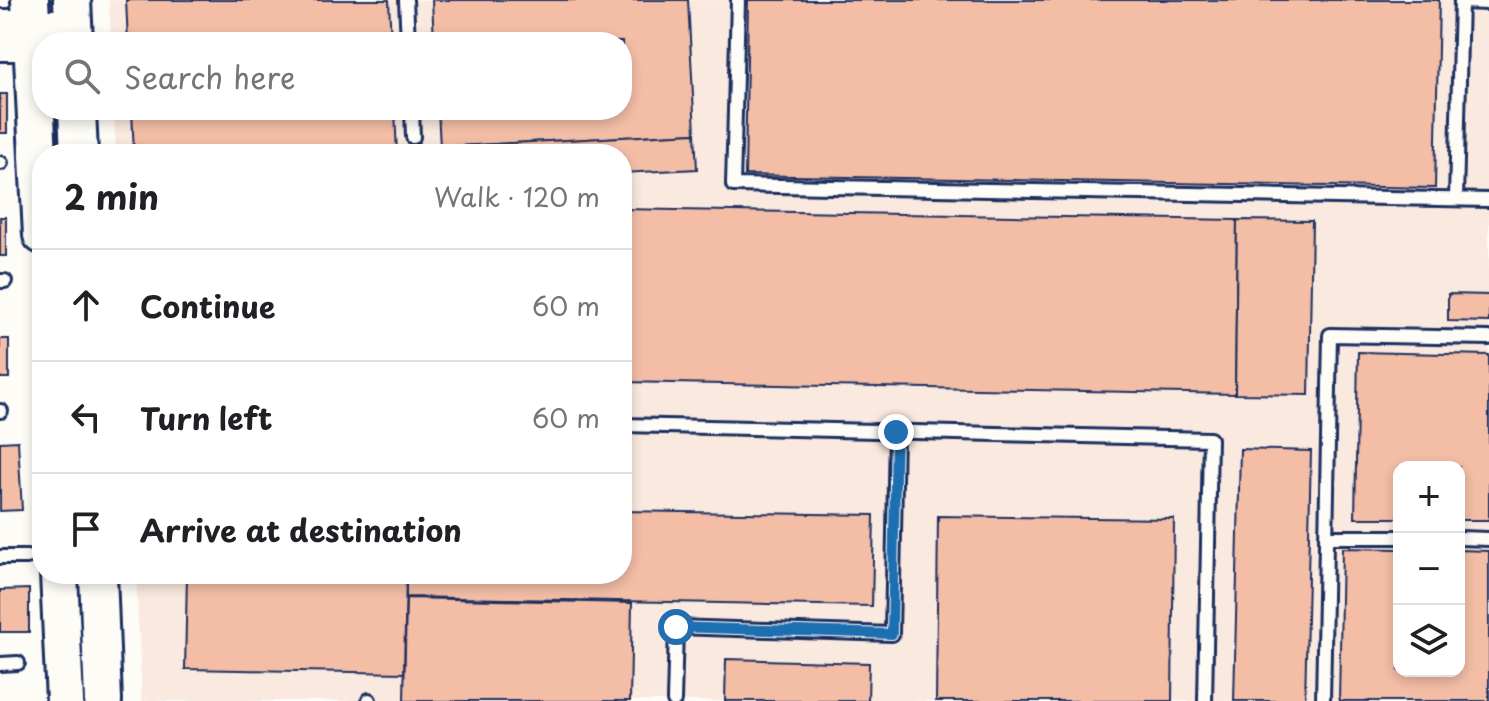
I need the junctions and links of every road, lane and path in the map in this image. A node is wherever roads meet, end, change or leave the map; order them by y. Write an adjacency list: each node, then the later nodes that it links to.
1 (406, 0): 7 (lane)
2 (738, 0): 13 (lane)
3 (1461, 1): 4 (lane); 13 (lane)
4 (1489, 3)
5 (73, 22): 6 (street)
6 (23, 31): 11 (main road)
7 (408, 32)
8 (77, 120): 12 (main road)
9 (412, 120): 10 (lane)
10 (413, 137)
11 (34, 144)
12 (79, 144)
13 (1456, 199): 14 (lane)
14 (1489, 200)
15 (1489, 338): 18 (lane)
16 (632, 425): 17 (lane)
17 (896, 432): 30 (lane); 31 (lane)
18 (1326, 537): 19 (lane); 32 (lane)
19 (1393, 537)
20 (1465, 538): 21 (lane)
21 (1489, 539)
22 (0, 557): 23 (lane)
23 (32, 564)
24 (46, 584): 28 (main road)
25 (98, 584): 29 (main road)
26 (18, 663): 27 (lane)
27 (0, 664)
28 (65, 701)
29 (103, 701)
30 (674, 701)
31 (1205, 701)
32 (1323, 701)

